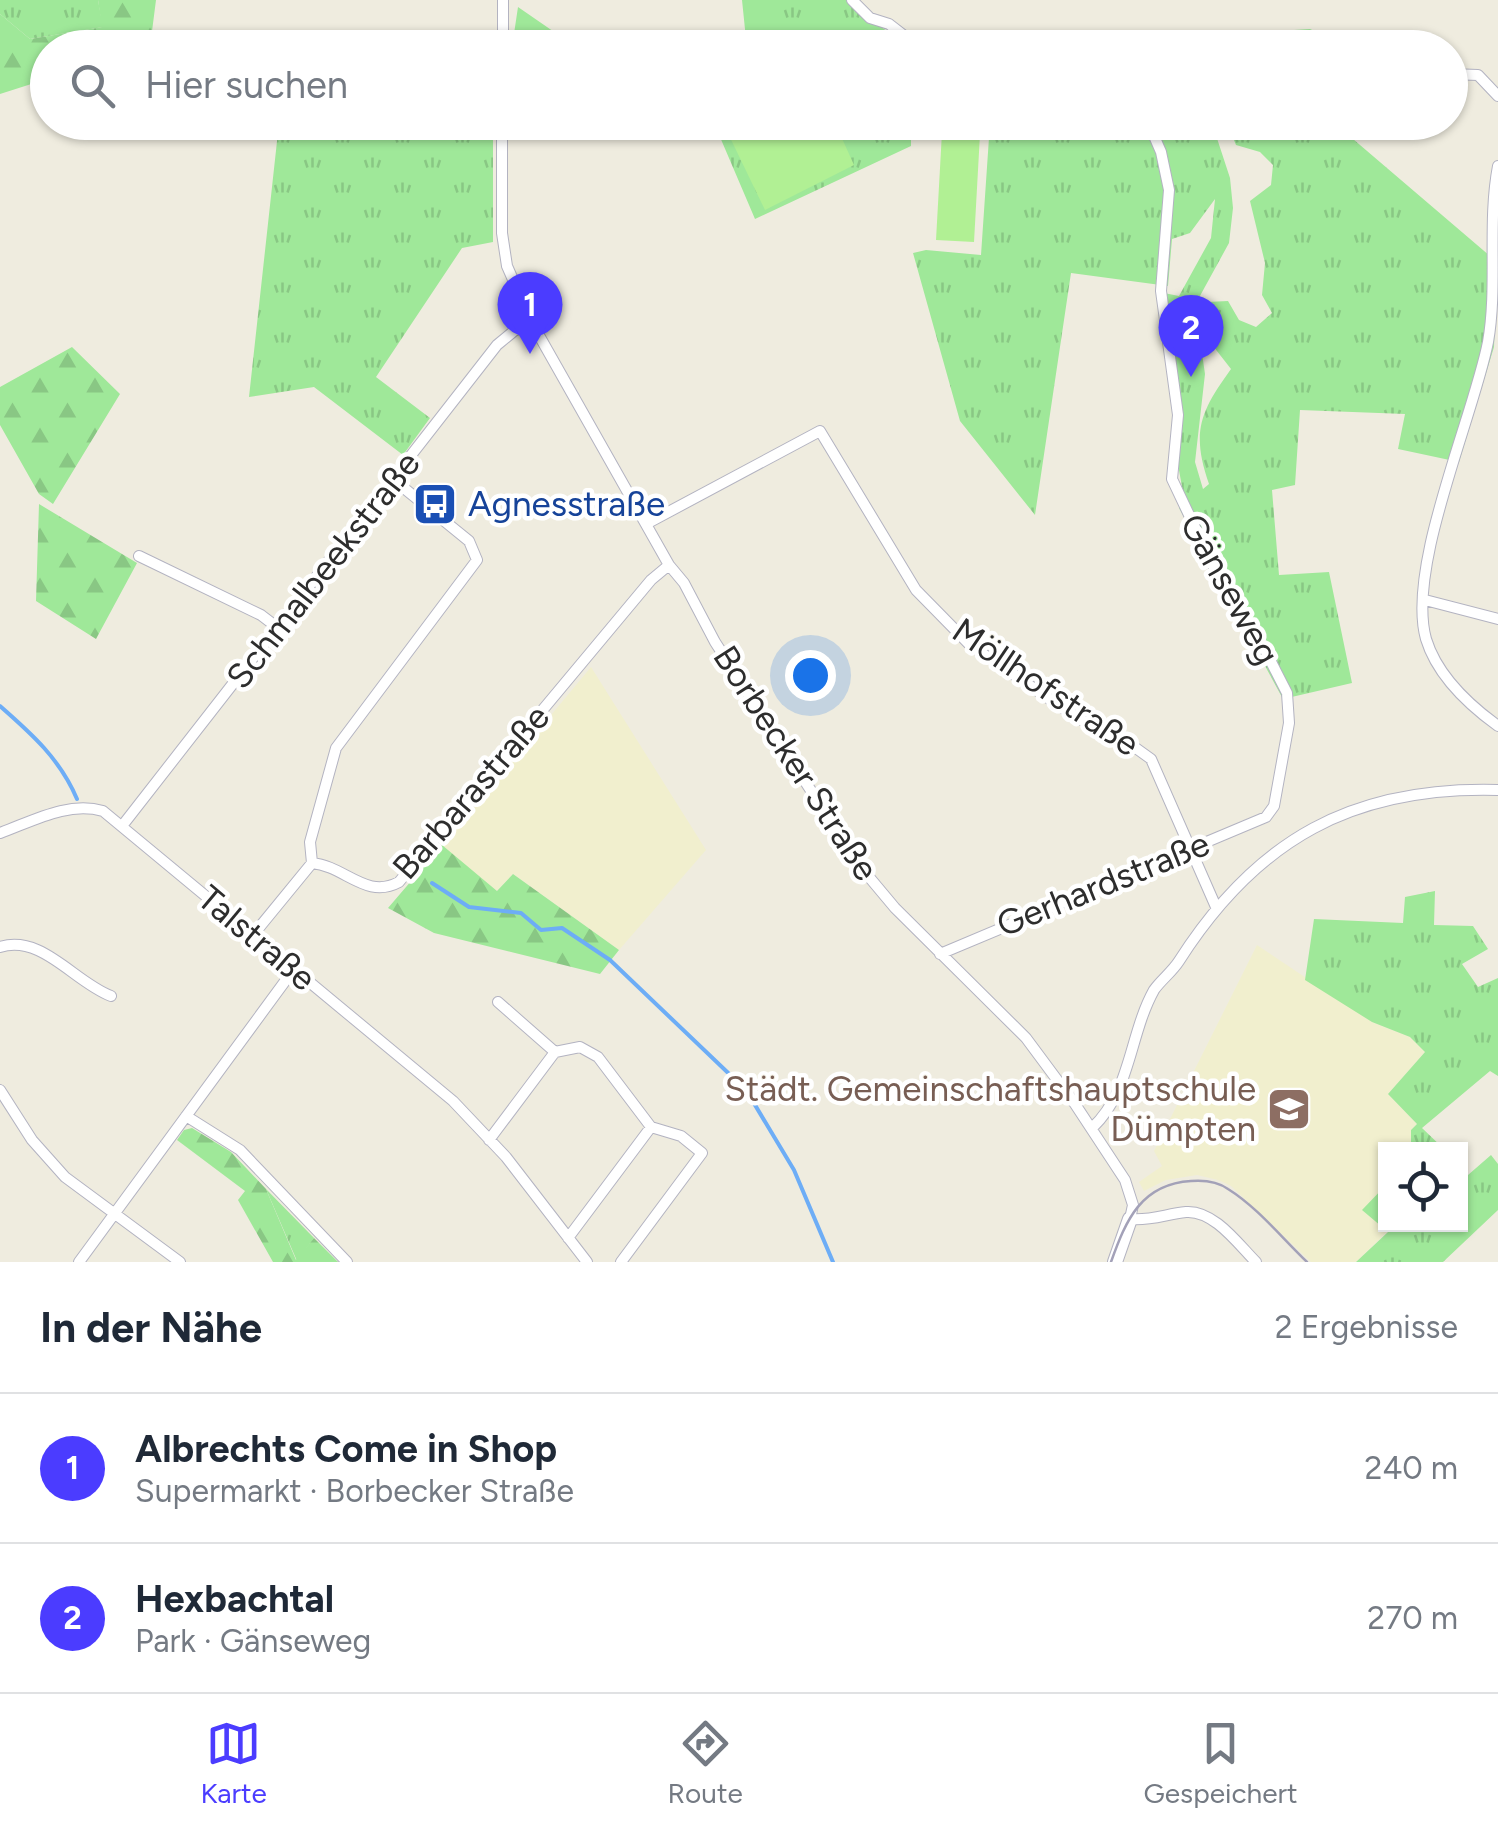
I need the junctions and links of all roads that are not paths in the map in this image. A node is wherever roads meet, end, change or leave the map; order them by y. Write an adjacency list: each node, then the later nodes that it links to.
1 (503, 0): 3 (street)
2 (852, 0): 4 (street)
3 (503, 30)
4 (897, 30)
5 (1468, 73): 6 (street)
6 (1498, 96)
7 (502, 140): 10 (street, Borbecker Straße)
8 (1156, 140): 20 (street, Gänseweg)
9 (1498, 166): 15 (street)
10 (532, 323): 11 (street, Schmalbeekstraße); 12 (street, Borbecker Straße)
11 (394, 480): 17 (street, Schmalbeekstraße); 24 (street)
12 (646, 524): 14 (street, Borbecker Straße); 23 (street, Möllhofstraße)
13 (139, 556): 17 (street)
14 (669, 565): 24 (street, Barbarastraße); 28 (street, Borbecker Straße)
15 (1425, 600): 16 (street); 18 (street)
16 (1498, 620)
17 (278, 628): 21 (street, Schmalbeekstraße)
18 (1498, 726)
19 (1498, 790): 25 (street)
20 (1266, 817): 23 (street, Gerhardstraße)
21 (122, 826): 22 (street, Talstraße); 26 (street, Talstraße)
22 (0, 833)
23 (1191, 850): 25 (street, Möllhofstraße); 28 (street, Gerhardstraße)
24 (312, 863): 26 (street)
25 (1216, 907): 36 (street)
26 (254, 935): 29 (street, Talstraße)
27 (0, 947): 30 (street)
28 (940, 954): 36 (street, Borbecker Straße)
29 (294, 968): 34 (street); 37 (street, Talstraße)
30 (110, 996)
31 (498, 1002): 32 (street)
32 (555, 1052): 35 (street); 37 (street)
33 (0, 1090): 38 (street)
34 (186, 1116): 38 (street); 43 (street)
35 (651, 1127): 40 (street); 45 (street)
36 (1092, 1128): 39 (street, Borbecker Straße)
37 (490, 1140): 40 (street, Talstraße)
38 (114, 1214): 41 (street); 42 (street)
39 (1130, 1219): 46 (street); 47 (street)
40 (568, 1238): 44 (street, Talstraße)
41 (79, 1262)
42 (180, 1262)
43 (346, 1262)
44 (587, 1262)
45 (621, 1262)
46 (1114, 1262)
47 (1256, 1262)

